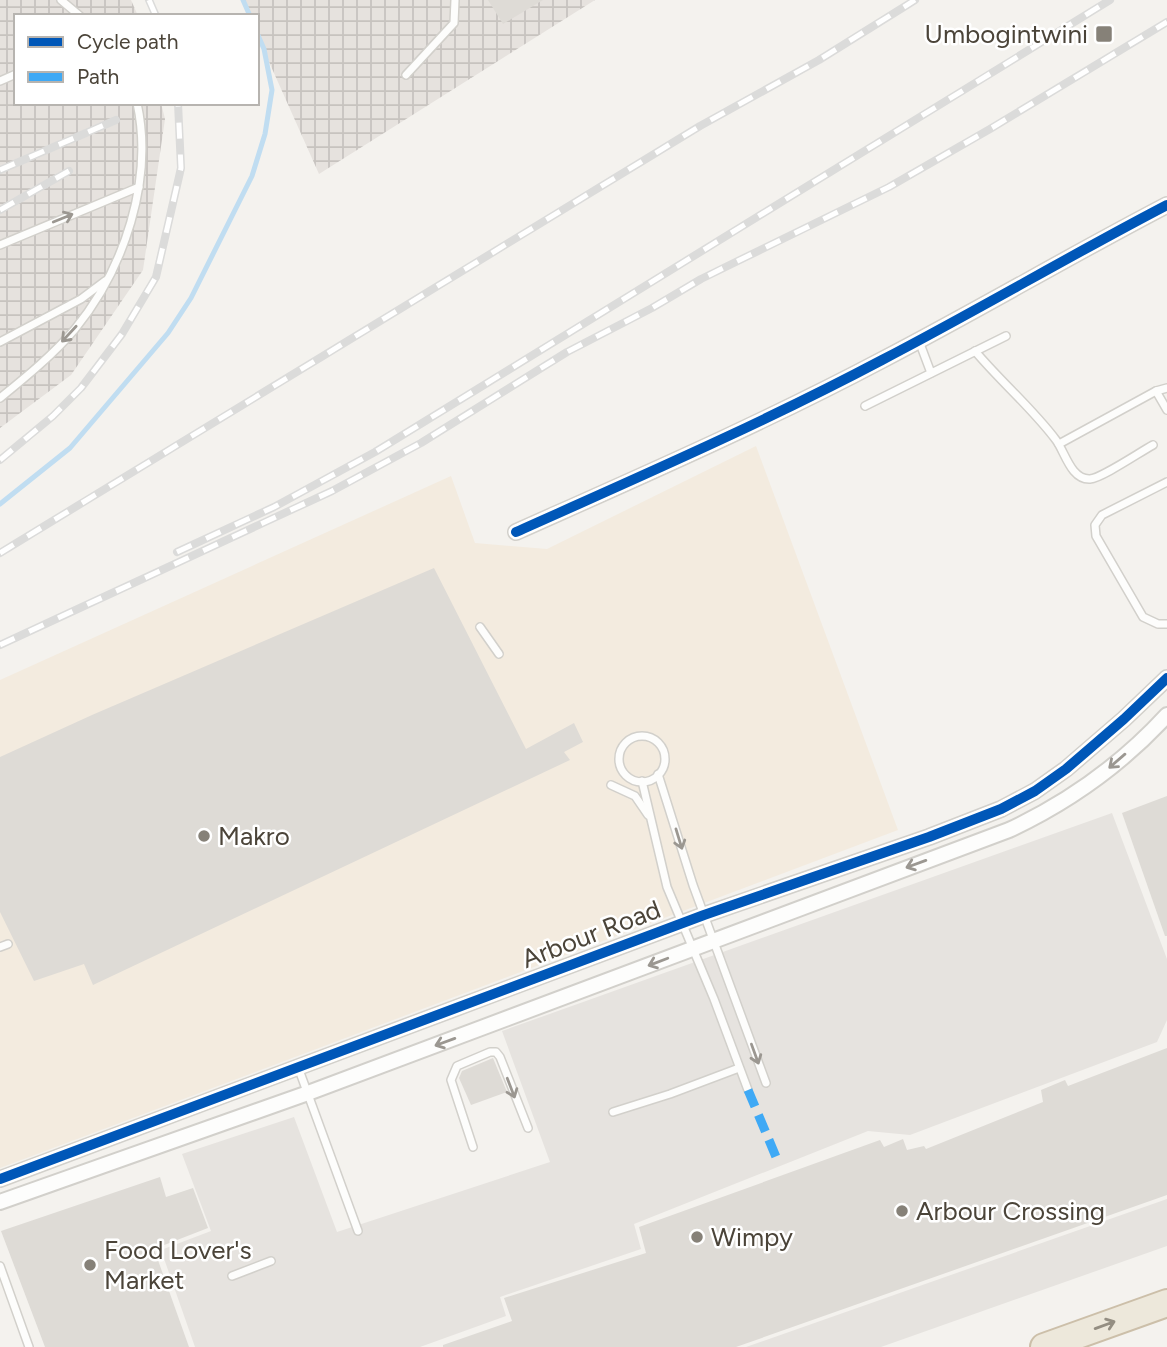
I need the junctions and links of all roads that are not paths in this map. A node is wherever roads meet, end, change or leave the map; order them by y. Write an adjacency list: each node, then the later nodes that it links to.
1 (61, 0): 3 (lane)
2 (455, 0): 4 (lane)
3 (78, 14)
4 (406, 75)
5 (137, 105): 6 (lane)
6 (139, 187): 8 (lane, one-way to 6); 9 (lane)
7 (1167, 205): 11 (street)
8 (0, 245)
9 (108, 279): 12 (lane); 17 (lane, one-way to 17)
10 (1006, 336): 13 (lane)
11 (919, 340): 14 (lane); 23 (street)
12 (0, 342)
13 (975, 351): 14 (lane); 20 (lane)
14 (931, 373): 18 (lane)
15 (1167, 388): 16 (lane)
16 (1156, 391): 19 (lane); 20 (lane)
17 (0, 398)
18 (865, 406)
19 (1167, 410)
20 (1059, 444): 21 (lane)
21 (1153, 445)
22 (1167, 482): 24 (lane)
23 (516, 532)
24 (1167, 624)
25 (480, 626): 26 (lane)
26 (499, 654)
27 (1167, 678): 33 (street, Arbour Road)
28 (1164, 720): 35 (street, Arbour Road, one-way to 35)
29 (659, 774): 30 (lane); 30 (lane); 33 (lane, one-way to 33)
30 (642, 781): 32 (lane)
31 (611, 785): 32 (lane)
32 (652, 822): 34 (lane)
33 (704, 915): 34 (street, Arbour Road); 35 (lane)
34 (681, 924): 36 (lane); 37 (street, Arbour Road)
35 (714, 942): 36 (street, Arbour Road); 39 (lane, one-way to 39)
36 (692, 949): 38 (lane); 41 (street, Arbour Road, one-way to 41)
37 (298, 1067): 41 (lane); 45 (street, Arbour Road)
38 (739, 1068): 40 (lane); 42 (lane)
39 (766, 1083)
40 (748, 1090)
41 (308, 1093): 46 (street, Arbour Road); 47 (lane)
42 (613, 1112)
43 (528, 1128): 44 (lane, one-way to 43)
44 (473, 1147)
45 (0, 1179)
46 (0, 1202)
47 (358, 1231)
48 (271, 1261): 50 (lane)
49 (0, 1266): 52 (lane)
50 (232, 1276)
51 (1167, 1303): 53 (highway, one-way to 51)
52 (29, 1347)
53 (1044, 1347)

